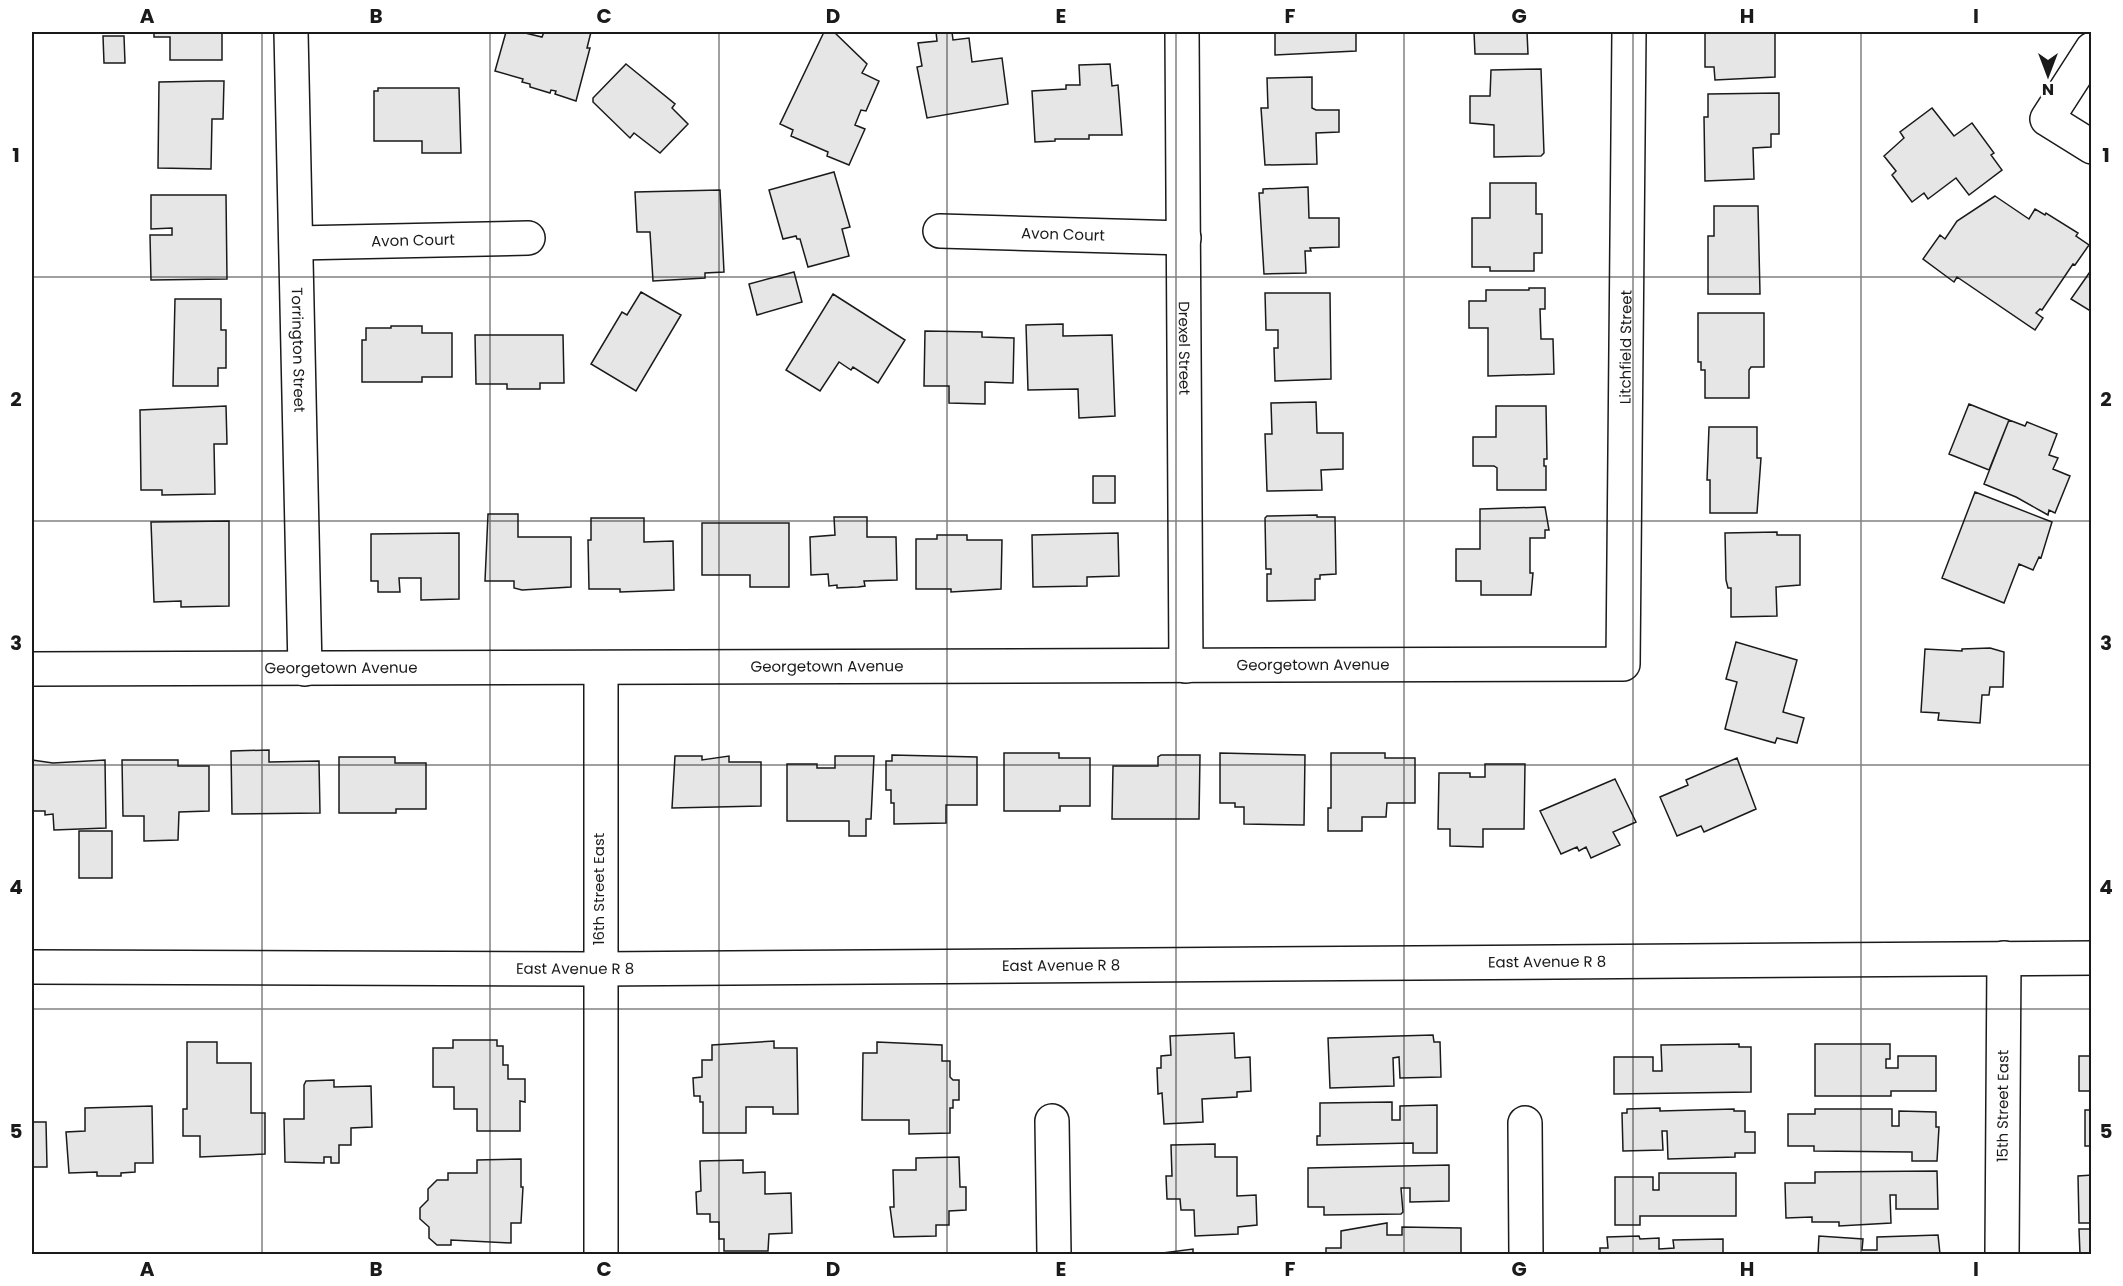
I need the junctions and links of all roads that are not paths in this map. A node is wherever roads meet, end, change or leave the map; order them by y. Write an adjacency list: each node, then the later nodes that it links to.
1 (291, 32): 9 (street, Torrington Street)
2 (1182, 32): 8 (street, Drexel Street)
3 (1629, 32): 10 (street, Litchfield Street)
4 (2091, 49): 5 (street)
5 (2091, 147)
6 (940, 231): 8 (street, Avon Court)
7 (528, 238): 9 (street, Avon Court)
8 (1184, 238): 11 (street, Drexel Street)
9 (297, 243): 14 (street, Torrington Street)
10 (1623, 664): 11 (street, Georgetown Avenue)
11 (1186, 666): 12 (street, Georgetown Avenue)
12 (601, 668): 14 (street, Georgetown Avenue); 18 (street, 16th Street East)
13 (32, 669): 14 (street, Georgetown Avenue)
14 (305, 669)
15 (2004, 958): 16 (street, East Avenue R 8); 18 (street, East Avenue R 8); 24 (street, 15th Street East)
16 (2091, 958)
17 (32, 967): 18 (street, East Avenue R 8)
18 (599, 969): 21 (street, 16th Street East)
19 (1052, 1121): 22 (street)
20 (1525, 1124): 23 (street)
21 (601, 1254)
22 (1054, 1254)
23 (1526, 1254)
24 (2002, 1254)

